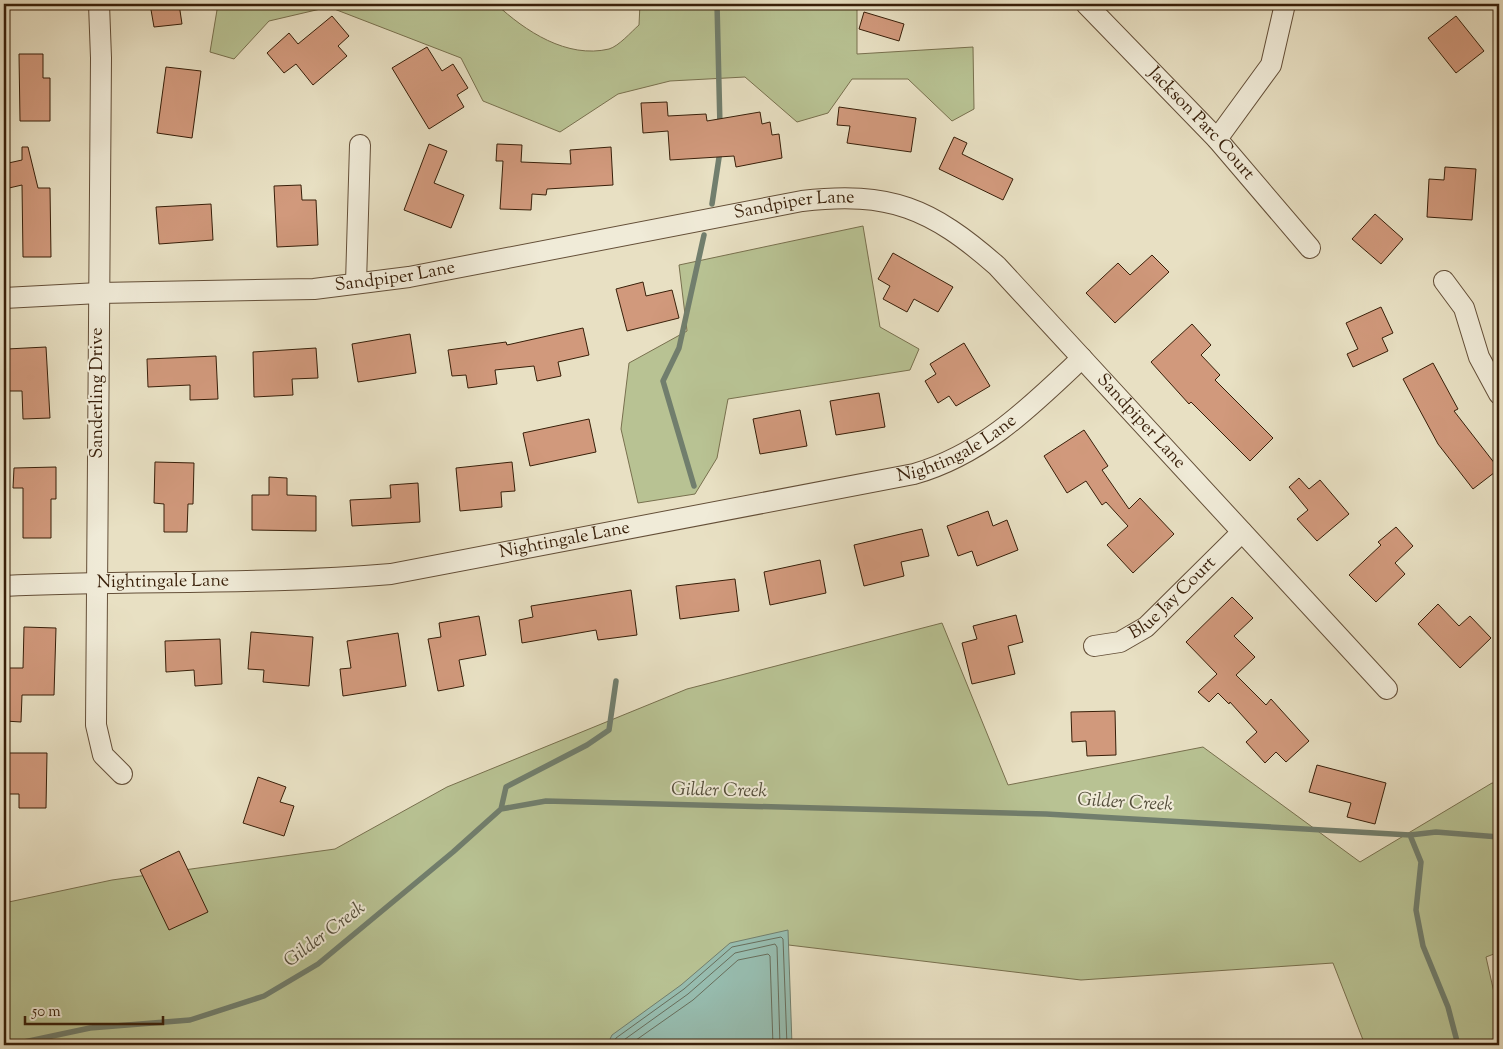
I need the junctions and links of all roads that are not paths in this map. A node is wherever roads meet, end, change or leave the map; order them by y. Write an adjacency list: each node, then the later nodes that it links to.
1 (99, 4): 9 (street, Sanderling Drive)
2 (1086, 4): 4 (street, Jackson Parc Court)
3 (1285, 4): 4 (street)
4 (1217, 139): 6 (street, Jackson Parc Court)
5 (360, 145): 8 (street)
6 (1310, 248)
7 (1444, 281): 12 (street)
8 (356, 283): 9 (street, Sandpiper Lane); 11 (street, Sandpiper Lane)
9 (99, 293): 10 (street, Sandpiper Lane); 14 (street, Sanderling Drive)
10 (4, 298)
11 (1082, 358): 13 (street, Sandpiper Lane); 14 (street, Nightingale Lane)
12 (1499, 394)
13 (1242, 532): 16 (street, Blue Jay Court); 17 (street, Sandpiper Lane)
14 (97, 582): 15 (street, Nightingale Lane); 18 (street, Sanderling Drive)
15 (4, 586)
16 (1094, 646)
17 (1387, 688)
18 (122, 774)

